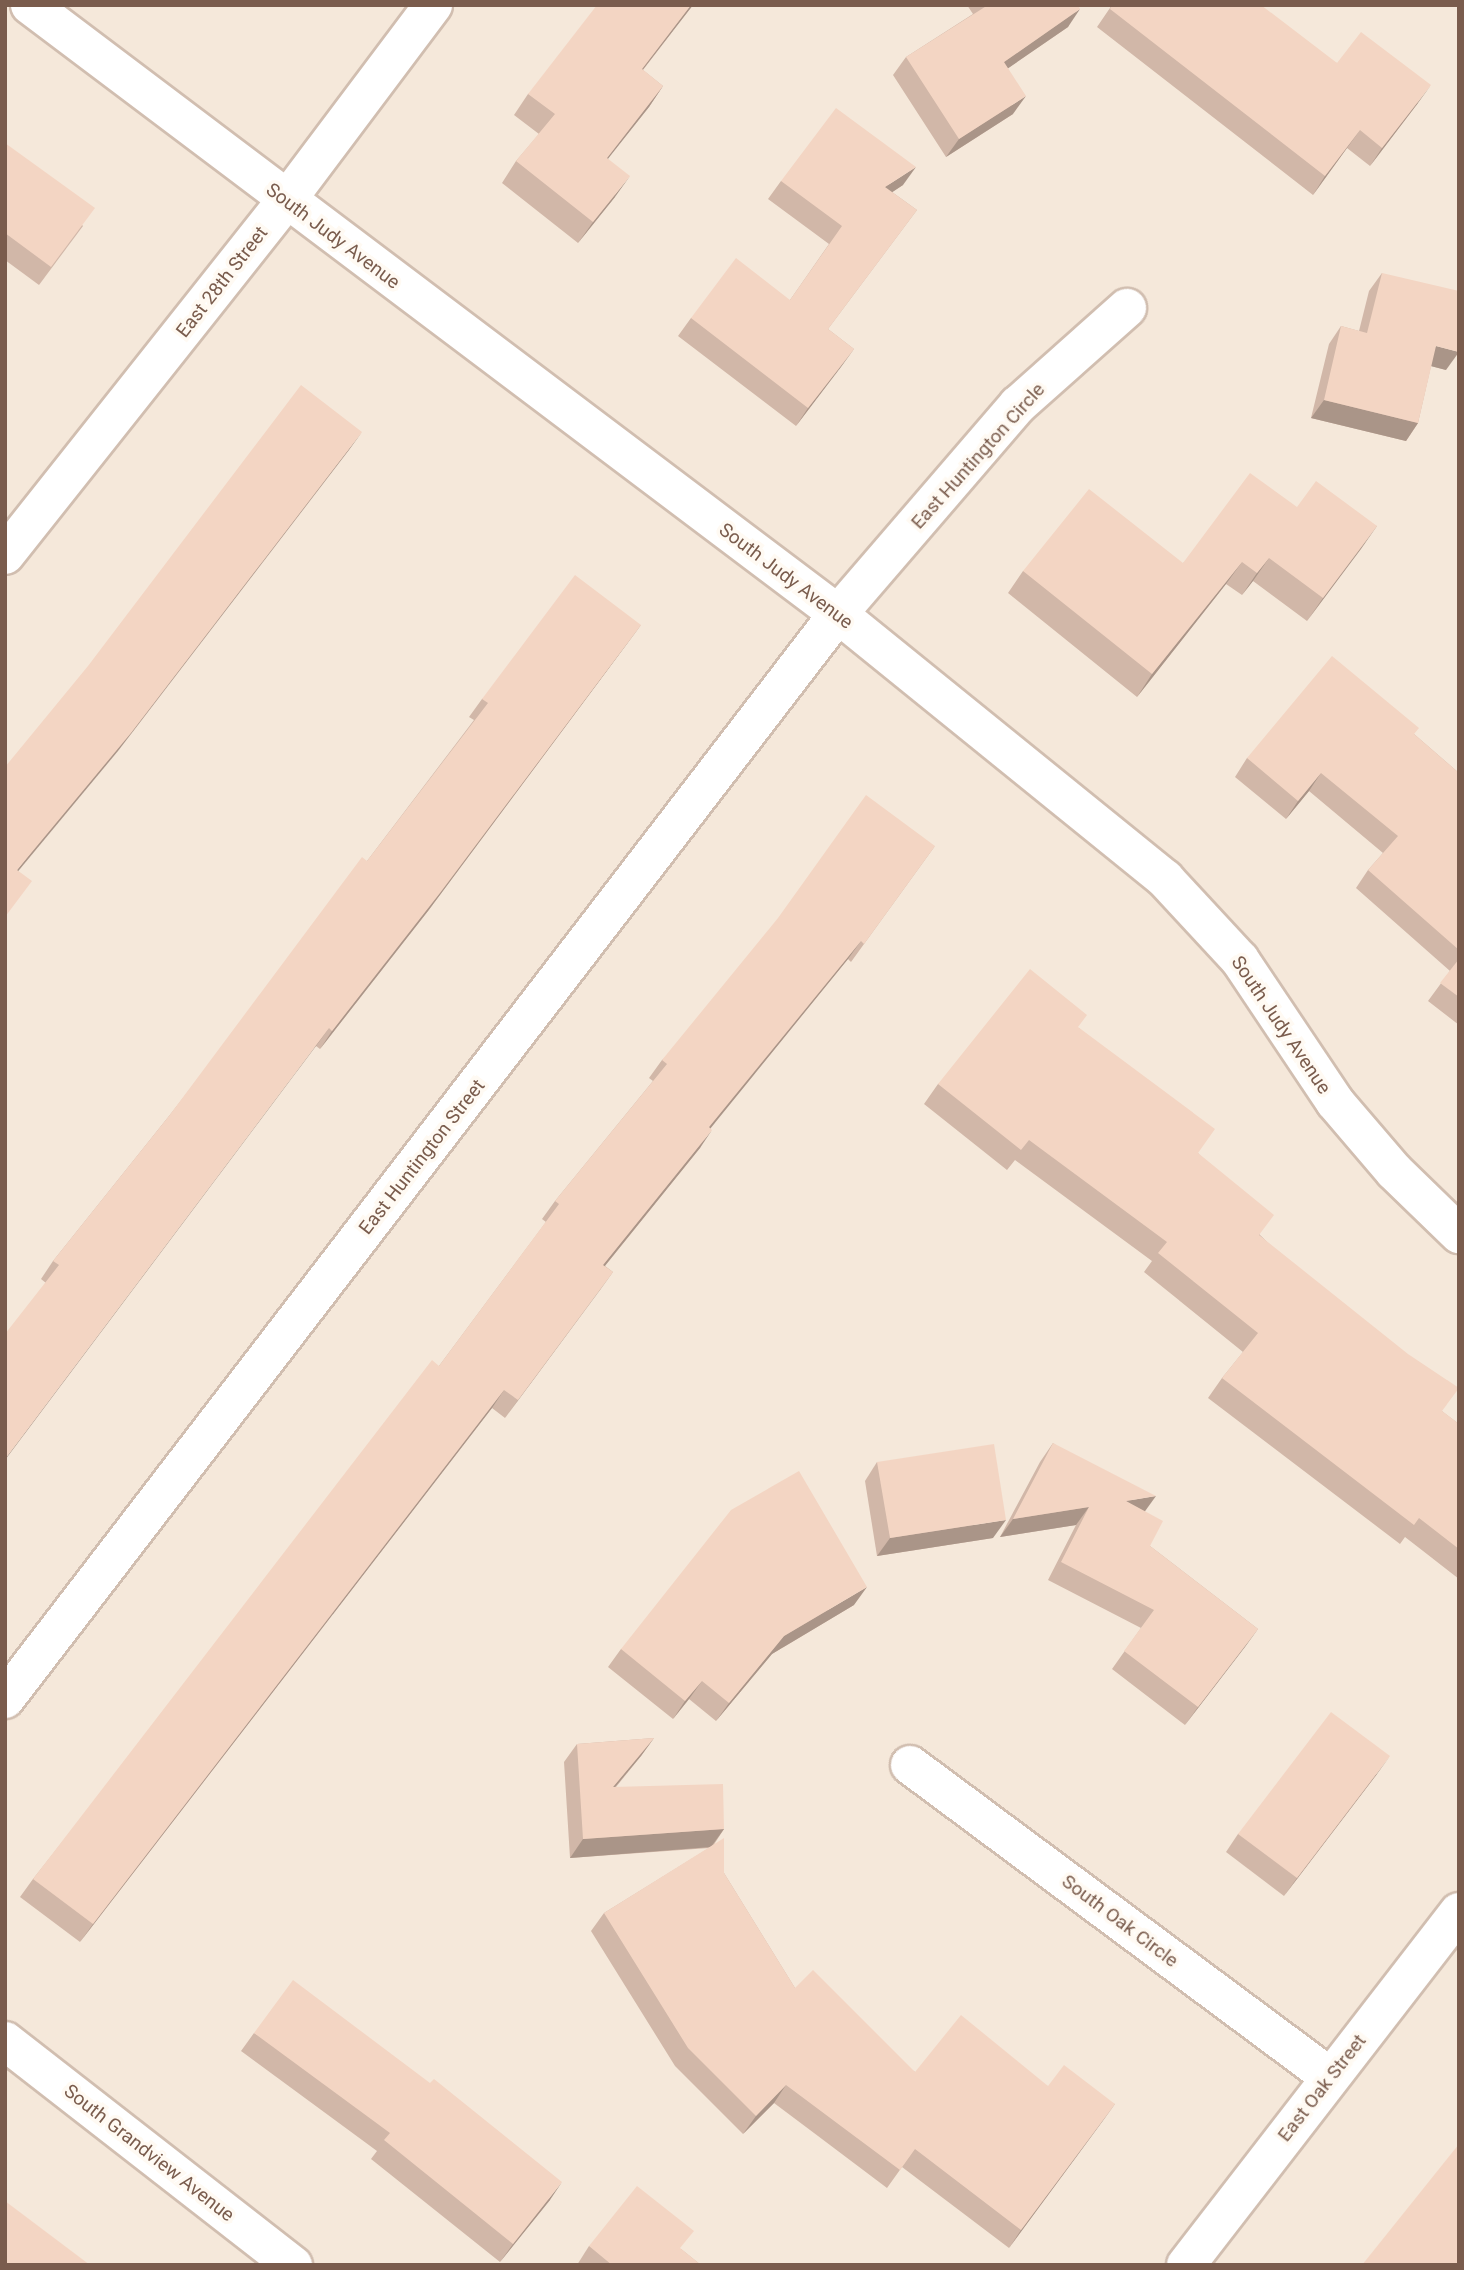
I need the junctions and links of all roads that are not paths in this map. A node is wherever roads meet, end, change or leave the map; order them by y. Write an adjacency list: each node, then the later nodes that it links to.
1 (30, 5): 3 (street, South Judy Avenue)
2 (433, 5): 3 (street, East 28th Street)
3 (286, 201): 5 (street, East 28th Street); 6 (street, South Judy Avenue)
4 (1127, 308): 6 (street, East Huntington Circle)
5 (5, 555)
6 (838, 614): 7 (street, South Judy Avenue); 8 (street, East Huntington Street)
7 (1459, 1234)
8 (5, 1699)
9 (909, 1765): 12 (street, South Oak Circle)
10 (1459, 1912): 12 (street, East Oak Street)
11 (5, 2041): 13 (street, South Grandview Avenue)
12 (1330, 2077): 14 (street, East Oak Street)
13 (293, 2265)
14 (1186, 2265)

